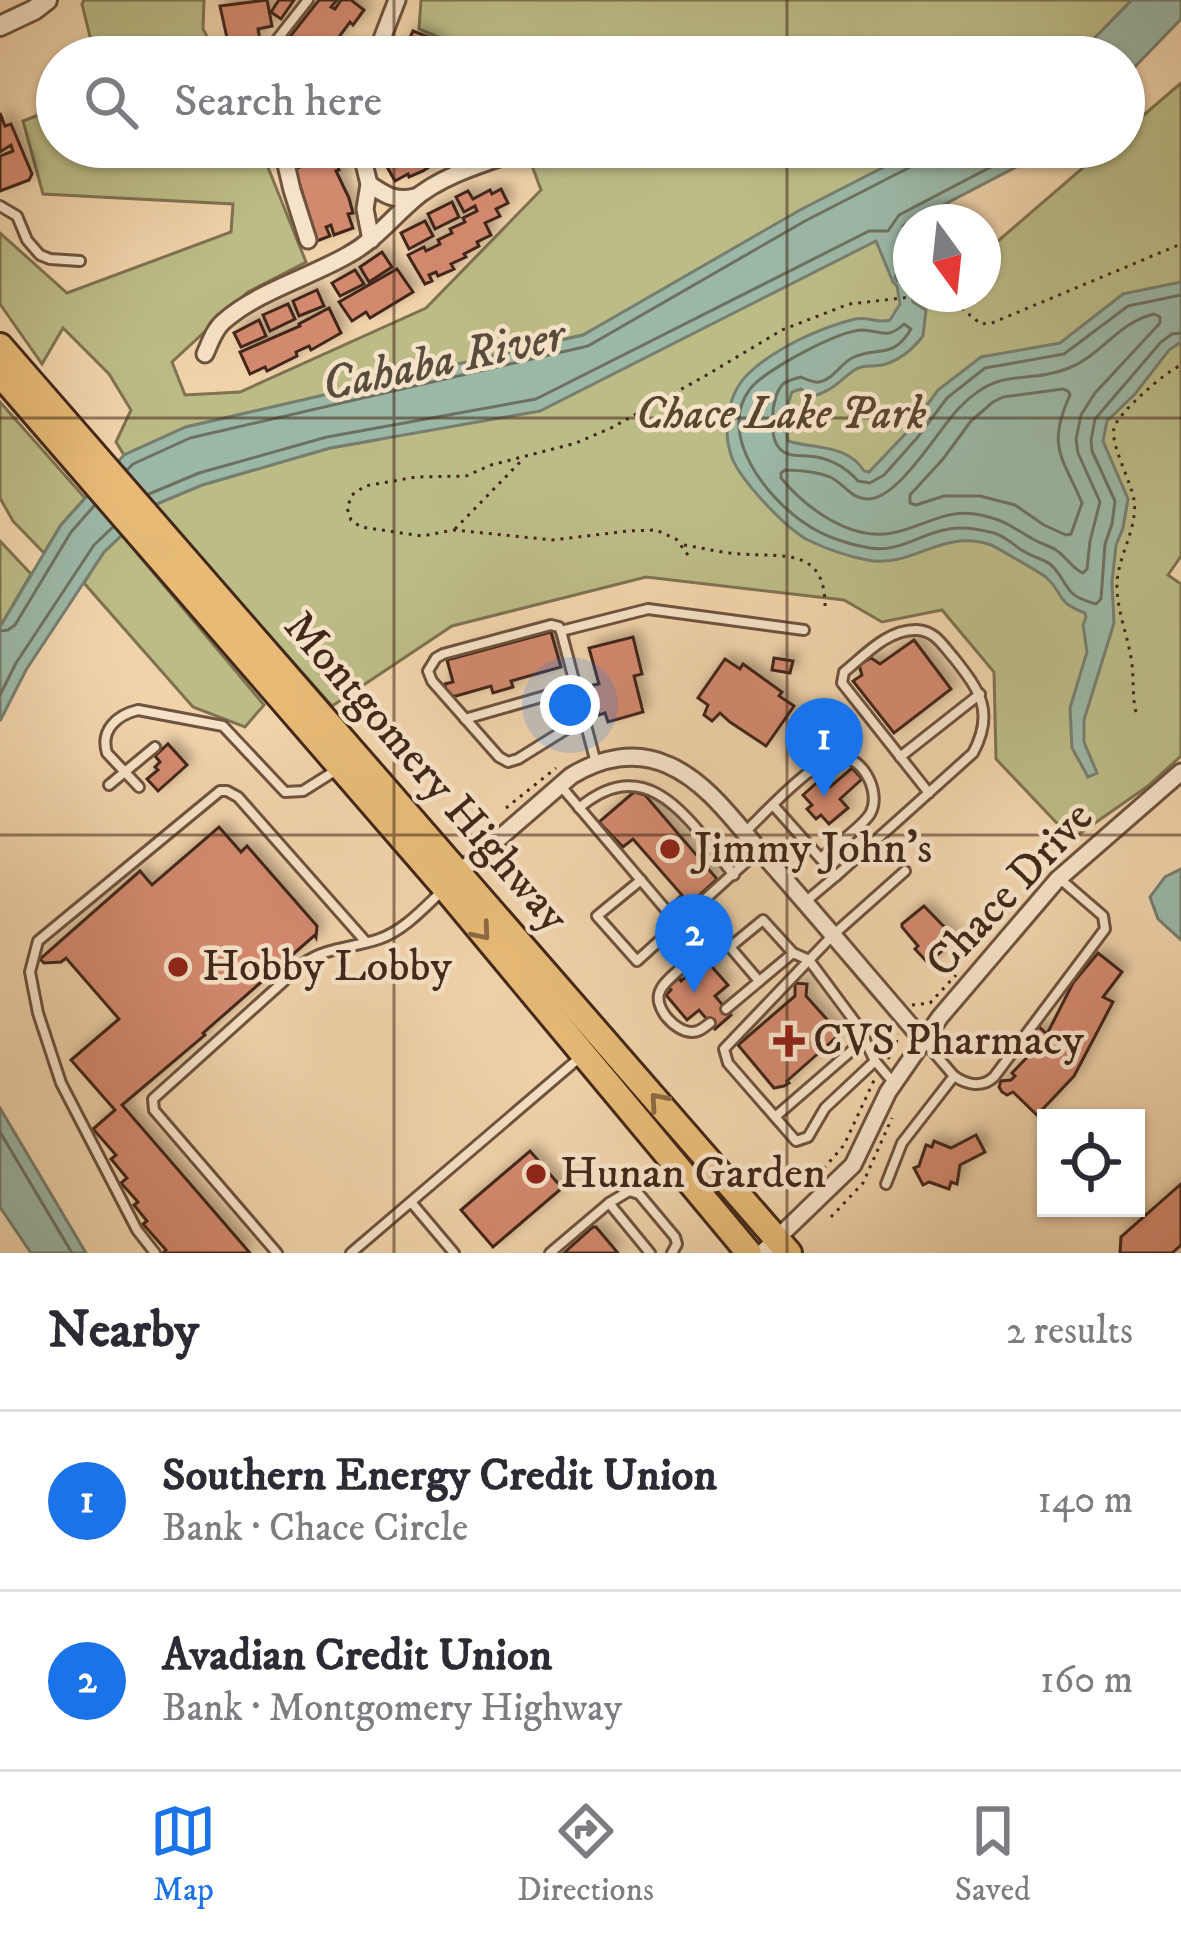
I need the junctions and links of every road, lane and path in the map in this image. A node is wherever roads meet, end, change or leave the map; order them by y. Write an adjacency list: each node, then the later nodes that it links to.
1 (47, 0): 4 (street)
2 (308, 0): 5 (lane)
3 (397, 0): 6 (street)
4 (0, 26)
5 (280, 36)
6 (383, 36)
7 (286, 168): 13 (street)
8 (365, 168): 10 (street)
9 (475, 168): 11 (street)
10 (369, 184): 11 (street); 14 (street)
11 (415, 197): 14 (street)
12 (0, 206): 16 (lane)
13 (308, 240)
14 (371, 240): 20 (street)
15 (1181, 244): 18 (path)
16 (80, 261)
17 (893, 298): 24 (path)
18 (967, 312)
19 (0, 346): 23 (main road, Montgomery Highway)
20 (205, 354)
21 (1181, 365): 34 (path)
22 (0, 374): 23 (main road, Montgomery Highway)
23 (67, 438): 31 (main road, Montgomery Highway)
24 (526, 456): 25 (path); 25 (path)
25 (454, 530): 26 (path)
26 (682, 544): 27 (path); 28 (path)
27 (688, 555)
28 (825, 611)
29 (803, 629): 30 (lane)
30 (561, 632): 32 (lane); 36 (lane)
31 (248, 646): 40 (main road, Montgomery Highway); 57 (main road, Montgomery Highway)
32 (576, 687): 35 (lane); 36 (lane)
33 (980, 694): 38 (lane); 38 (lane); 46 (lane)
34 (1136, 712)
35 (584, 718): 36 (lane); 39 (lane)
36 (465, 719)
37 (155, 747): 41 (lane)
38 (900, 757): 46 (lane)
39 (596, 763): 44 (street); 49 (street)
40 (340, 767): 41 (lane); 57 (main road, Montgomery Highway)
41 (124, 772): 43 (lane); 45 (lane)
42 (1181, 772): 55 (street, Chace Drive)
43 (109, 785)
44 (560, 785): 48 (lane); 57 (street)
45 (140, 787)
46 (929, 793): 54 (lane)
47 (773, 805): 49 (lane); 51 (lane); 51 (lane)
48 (579, 808): 53 (lane); 56 (lane)
49 (744, 832): 50 (street)
50 (759, 850): 53 (lane); 58 (street)
51 (821, 858): 54 (lane)
52 (905, 872): 60 (lane)
53 (734, 875): 59 (lane)
54 (836, 876): 58 (lane)
55 (1059, 878): 69 (street, Chace Drive); 72 (lane)
56 (641, 880): 59 (lane); 59 (lane)
57 (452, 881): 61 (lane); 70 (main road, Montgomery Highway, one-way to 70); 80 (main road, Montgomery Highway, one-way to 57)
58 (805, 902): 60 (street)
59 (678, 924)
60 (832, 934): 64 (lane); 69 (street)
61 (366, 942): 81 (lane); 82 (lane)
62 (730, 947): 63 (lane); 65 (lane); 67 (lane)
63 (793, 953): 64 (lane); 65 (lane)
64 (808, 960): 68 (lane); 74 (lane)
65 (759, 981): 66 (lane)
66 (726, 1009)
67 (710, 1023)
68 (865, 1040): 71 (lane); 74 (lane)
69 (923, 1040): 72 (lane); 73 (street, Chace Drive)
70 (584, 1054): 77 (lane); 88 (main road, Montgomery Highway)
71 (875, 1061): 73 (lane); 74 (lane)
72 (954, 1076): 76 (lane)
73 (894, 1083): 80 (street, Chace Drive)
74 (775, 1117)
75 (893, 1118): 79 (path)
76 (886, 1184)
77 (411, 1202): 83 (lane); 84 (lane)
78 (609, 1203): 85 (lane); 86 (lane); 87 (lane)
79 (831, 1217)
80 (776, 1248)
81 (155, 1253)
82 (277, 1253)
83 (351, 1253)
84 (454, 1253)
85 (550, 1253)
86 (650, 1253)
87 (672, 1253)
88 (749, 1253)

